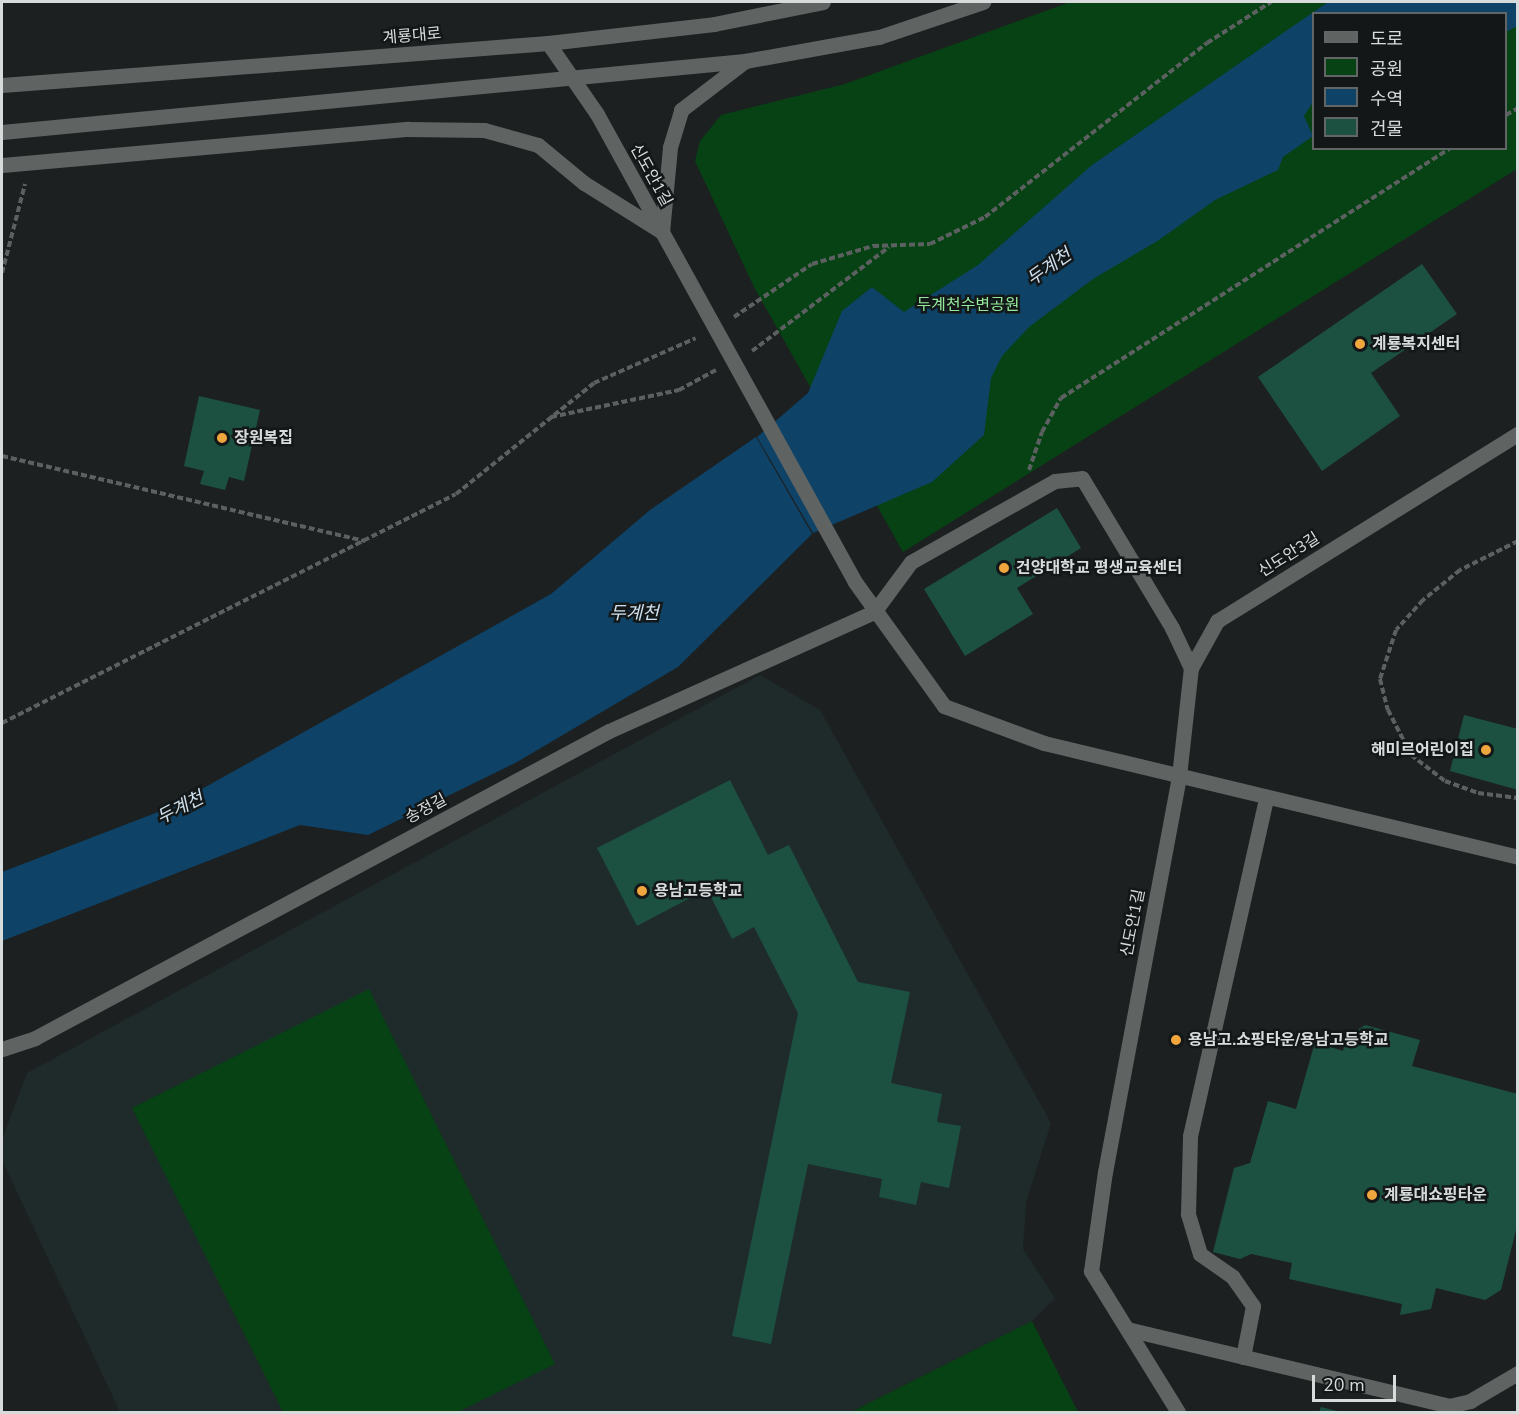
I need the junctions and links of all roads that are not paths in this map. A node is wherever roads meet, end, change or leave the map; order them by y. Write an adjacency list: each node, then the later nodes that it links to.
1 (823, 2): 3 (street, 계룡대로)
2 (983, 2): 4 (street)
3 (548, 43): 5 (street, 신도안1길); 6 (street, 계룡대로)
4 (745, 61): 5 (street); 9 (street)
5 (573, 75): 7 (street); 9 (street, 신도안1길)
6 (2, 86)
7 (2, 132)
8 (2, 165): 9 (street)
9 (662, 232): 11 (street, 신도안1길)
10 (1518, 434): 12 (street, 신도안3길)
11 (874, 612): 12 (street); 13 (street); 16 (street, 송정길)
12 (1191, 668): 13 (street, 신도안3길)
13 (1179, 776): 14 (street); 17 (street, 신도안1길)
14 (1266, 798): 15 (street); 18 (street)
15 (1518, 857)
16 (2, 1049)
17 (1127, 1329): 18 (street); 20 (street, 신도안1길)
18 (1243, 1357): 19 (street)
19 (1518, 1373)
20 (1178, 1413)

